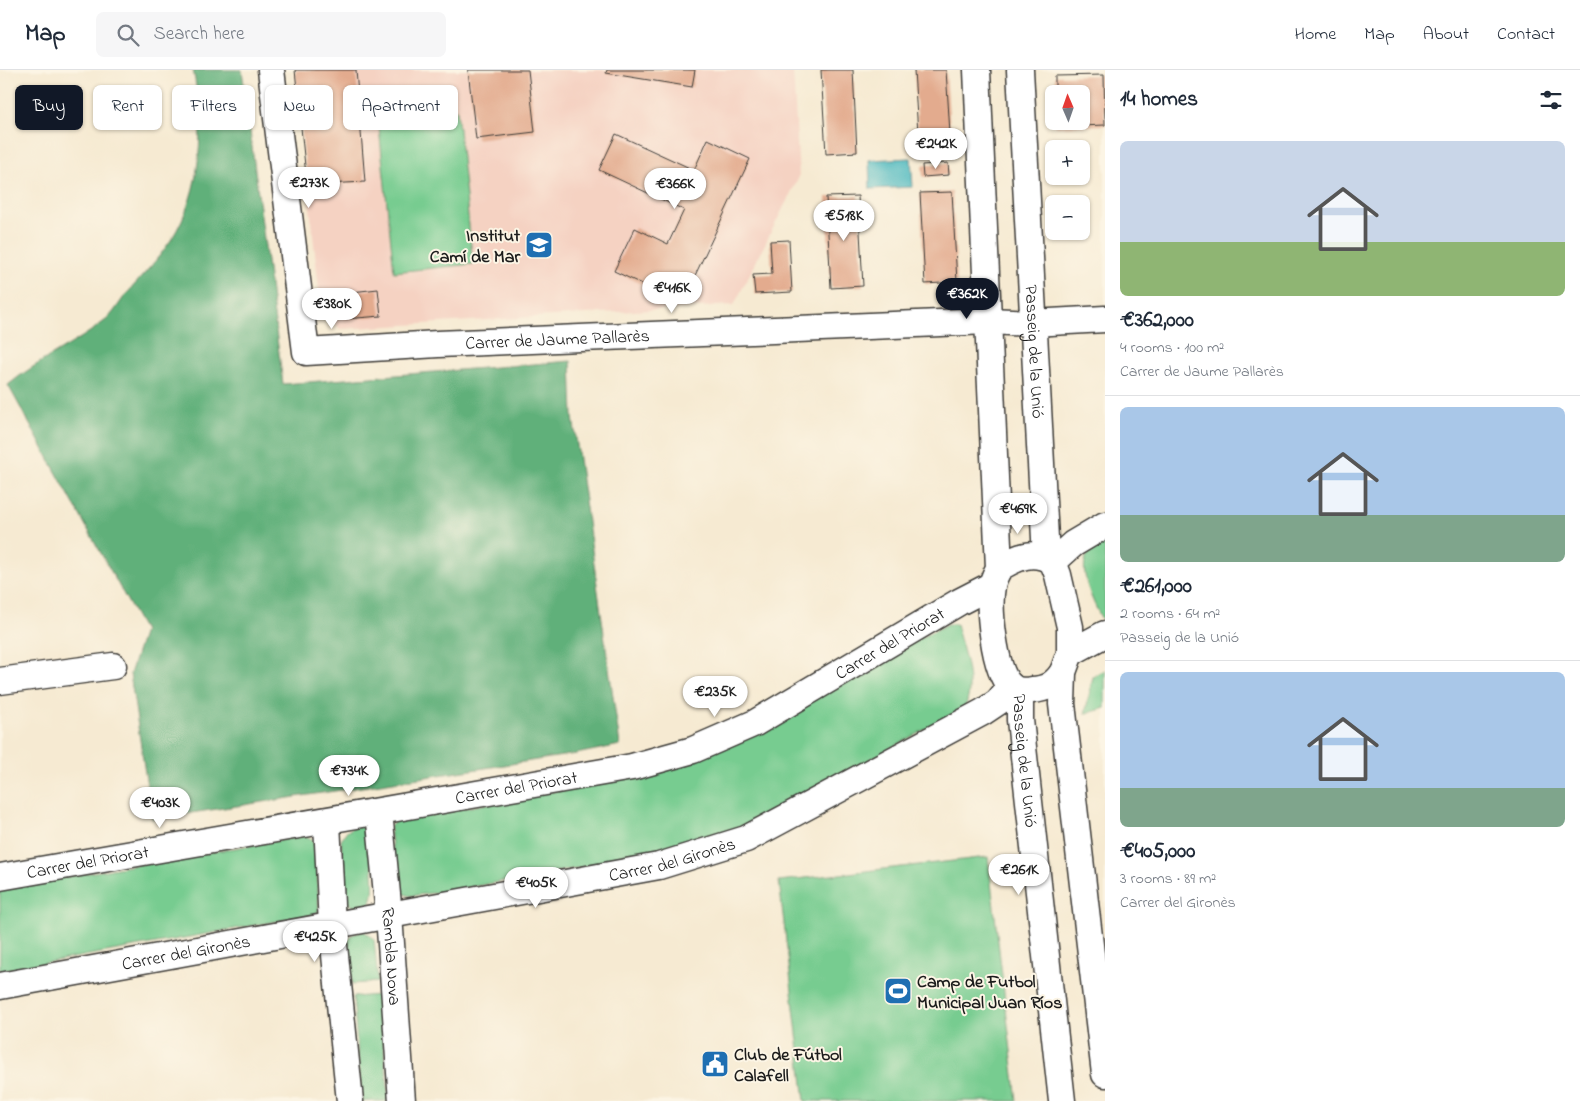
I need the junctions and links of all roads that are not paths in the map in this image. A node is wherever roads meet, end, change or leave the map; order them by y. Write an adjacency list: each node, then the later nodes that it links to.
1 (271, 70): 5 (street, Carrer de Jaume Pallarès)
2 (977, 70): 5 (street, Passeig de la Unió)
3 (1020, 70): 6 (street, Passeig de la Unió)
4 (1105, 319): 6 (street, Carrer de Jaume Pallarès)
5 (988, 321): 6 (street, Carrer de Jaume Pallarès); 9 (street, Passeig de la Unió)
6 (1032, 323): 8 (street, Passeig de la Unió)
7 (1105, 526): 8 (street)
8 (1050, 559): 9 (street, Carrer del Priorat); 11 (street, Passeig de la Unió)
9 (996, 577): 14 (street, Passeig de la Unió); 15 (street, Carrer del Priorat)
10 (1105, 634): 11 (street)
11 (1067, 663): 14 (street); 21 (street, Passeig de la Unió)
12 (114, 666): 13 (street)
13 (0, 681)
14 (1015, 688): 18 (street, Carrer del Gironès); 24 (street, Passeig de la Unió)
15 (379, 812): 16 (street, Carrer del Priorat); 18 (street, Rambla Nova)
16 (327, 822): 17 (street, Carrer del Priorat); 19 (street)
17 (0, 878)
18 (389, 915): 19 (street, Carrer del Gironès); 23 (street, Rambla Nova)
19 (332, 926): 20 (street, Carrer del Gironès); 22 (street)
20 (0, 986)
21 (1105, 1074)
22 (350, 1101)
23 (402, 1101)
24 (1062, 1101)

